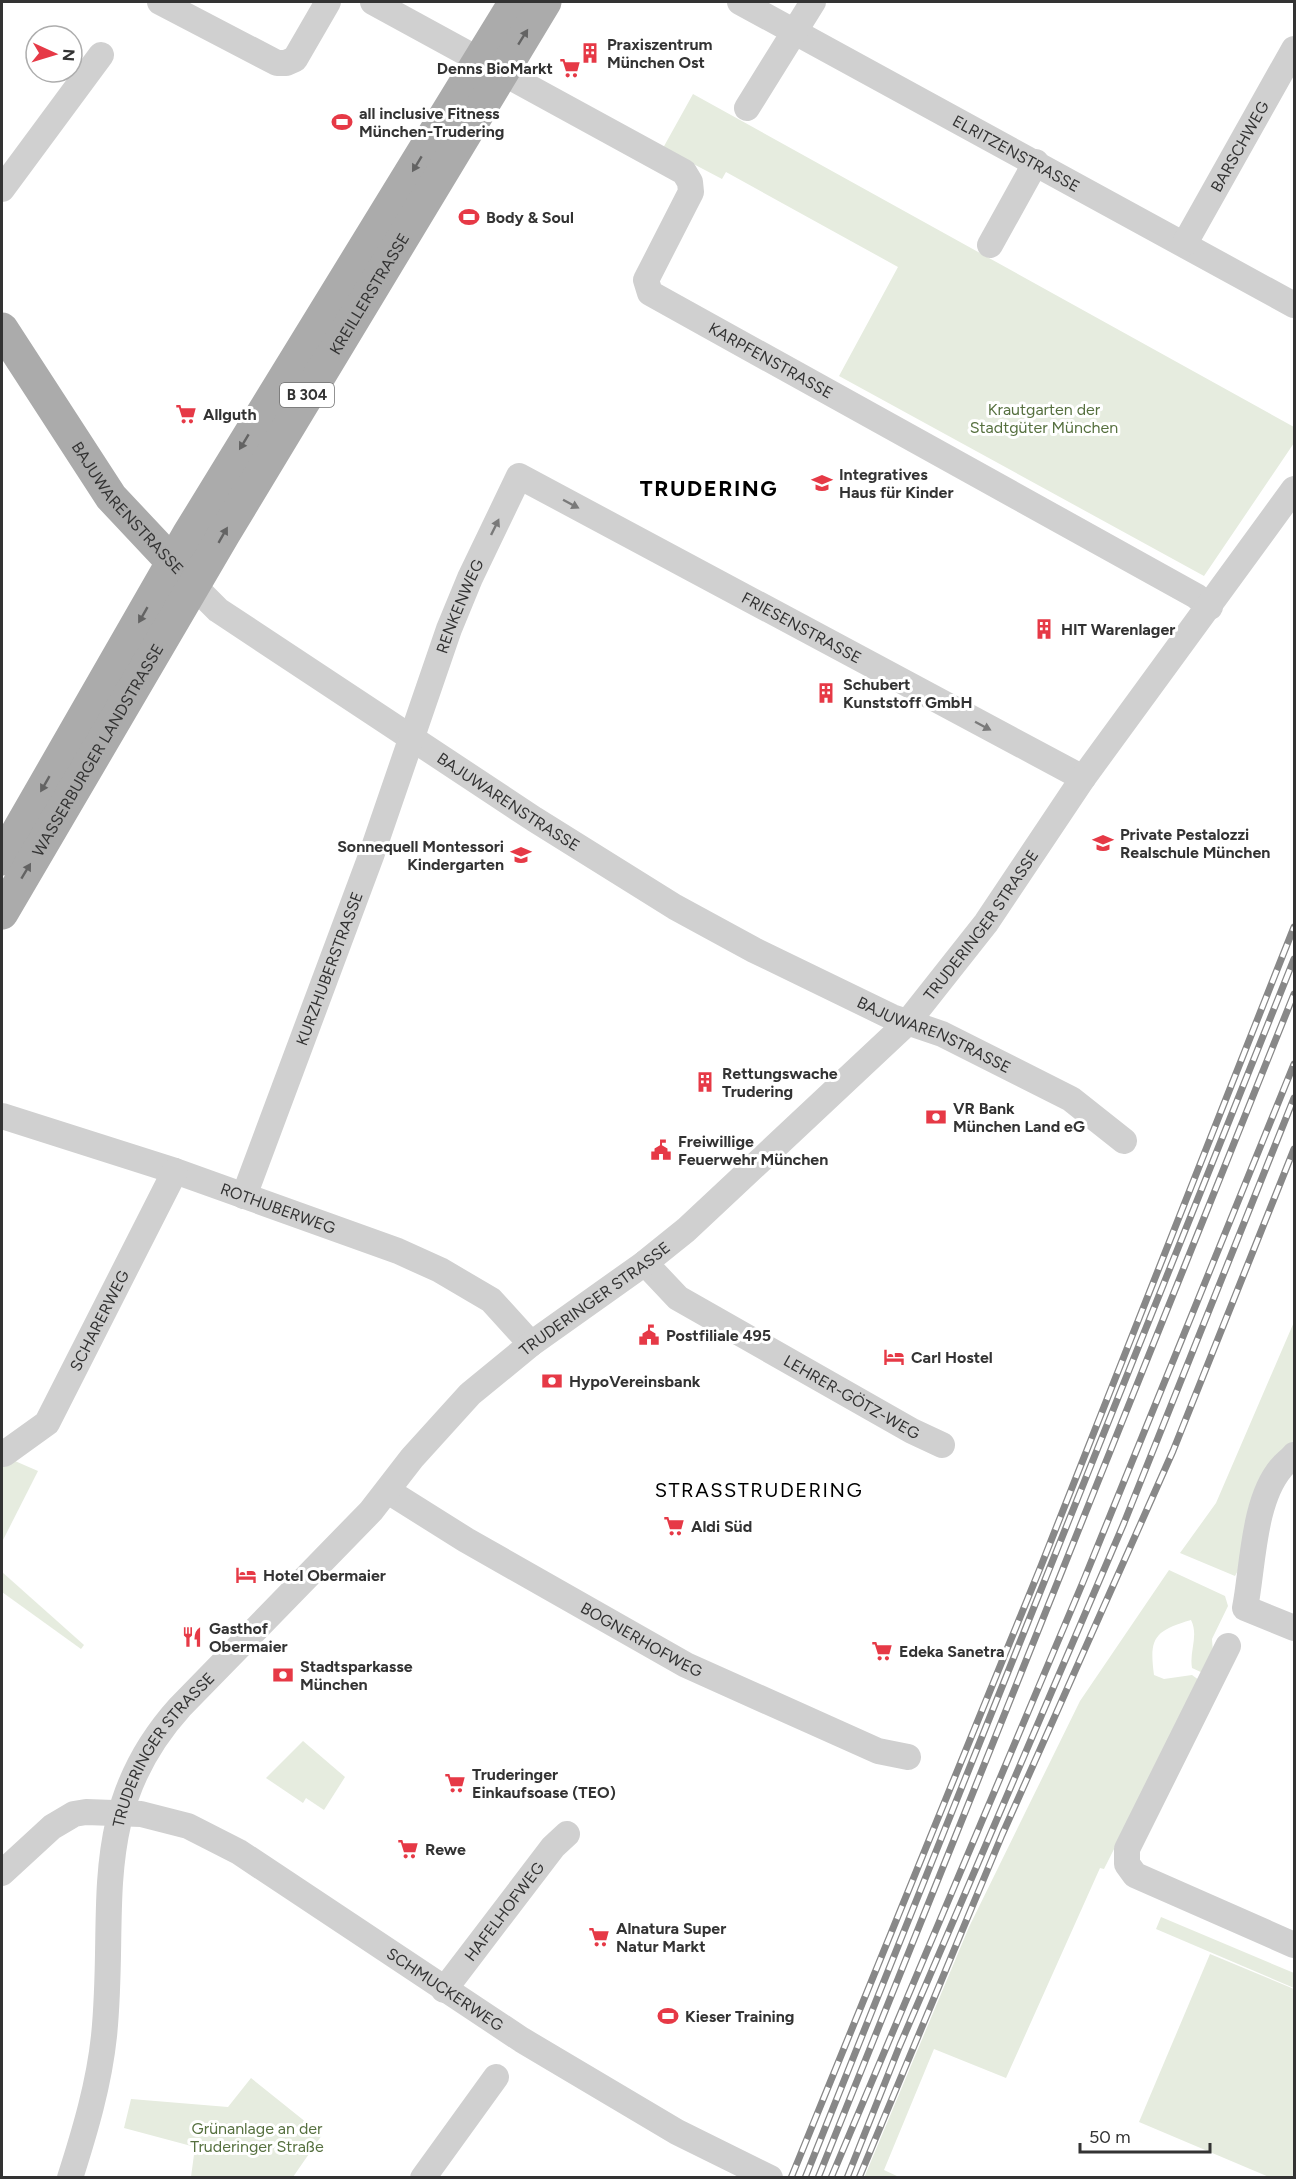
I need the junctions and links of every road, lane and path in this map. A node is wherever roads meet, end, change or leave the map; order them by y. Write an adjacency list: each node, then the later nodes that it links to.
1 (160, 2): 2 (street)
2 (328, 2)
3 (373, 2): 11 (street, KARPFENSTRASSE)
4 (515, 2): 11 (main road, KREILLERSTRASSE / B 304)
5 (545, 2): 11 (main road, KREILLERSTRASSE / B 304, one-way to 5)
6 (740, 2): 8 (street, ELRITZENSTRASSE)
7 (813, 2): 8 (street)
8 (794, 32): 12 (street); 13 (street, ELRITZENSTRASSE)
9 (1294, 49): 15 (street, BARSCHWEG)
10 (101, 55): 14 (street)
11 (491, 66): 21 (main road, KREILLERSTRASSE / B 304); 22 (street, KARPFENSTRASSE)
12 (747, 108)
13 (1036, 162): 15 (street, ELRITZENSTRASSE); 16 (street)
14 (2, 189)
15 (1185, 243): 17 (street, ELRITZENSTRASSE)
16 (990, 245)
17 (1294, 305)
18 (2, 329): 21 (main road, BAJUWARENSTRASSE)
19 (519, 476): 23 (street, RENKENWEG, one-way to 19); 24 (street, FRIESENSTRASSE, one-way to 24)
20 (1294, 489): 22 (street, TRUDERINGER STRASSE)
21 (183, 575): 23 (street, BAJUWARENSTRASSE); 25 (main road, WASSERBURGER LANDSTRASSE / B 304, one-way to 25); 26 (main road, WASSERBURGER LANDSTRASSE / B 304, one-way to 21)
22 (1210, 607): 24 (street, TRUDERINGER STRASSE)
23 (411, 739): 27 (street, BAJUWARENSTRASSE); 31 (street, KURZHUBERSTRASSE)
24 (1083, 778): 27 (street, TRUDERINGER STRASSE)
25 (2, 860)
26 (2, 913)
27 (907, 1023): 29 (street, BAJUWARENSTRASSE); 32 (street, TRUDERINGER STRASSE)
28 (2, 1116): 30 (street, ROTHUBERWEG)
29 (1124, 1141)
30 (175, 1171): 31 (street, ROTHUBERWEG); 35 (street, SCHARERWEG)
31 (244, 1196): 33 (street, ROTHUBERWEG)
32 (645, 1263): 33 (street, TRUDERINGER STRASSE); 34 (street, LEHRER-GÖTZ-WEG)
33 (531, 1344): 37 (street, TRUDERINGER STRASSE)
34 (942, 1445)
35 (4, 1454)
36 (1294, 1456): 38 (street)
37 (388, 1491): 40 (street, BOGNERHOFWEG); 41 (street, TRUDERINGER STRASSE)
38 (1294, 1628)
39 (1228, 1646): 44 (street)
40 (908, 1757)
41 (119, 1812): 43 (street, SCHMUCKERWEG); 45 (street, SCHMUCKERWEG); 48 (street, TRUDERINGER STRASSE)
42 (567, 1834): 45 (street, HAFELHOFWEG)
43 (2, 1872)
44 (1294, 1945)
45 (444, 1990): 49 (street, SCHMUCKERWEG)
46 (496, 2077): 47 (street)
47 (426, 2176)
48 (70, 2178)
49 (770, 2178)

